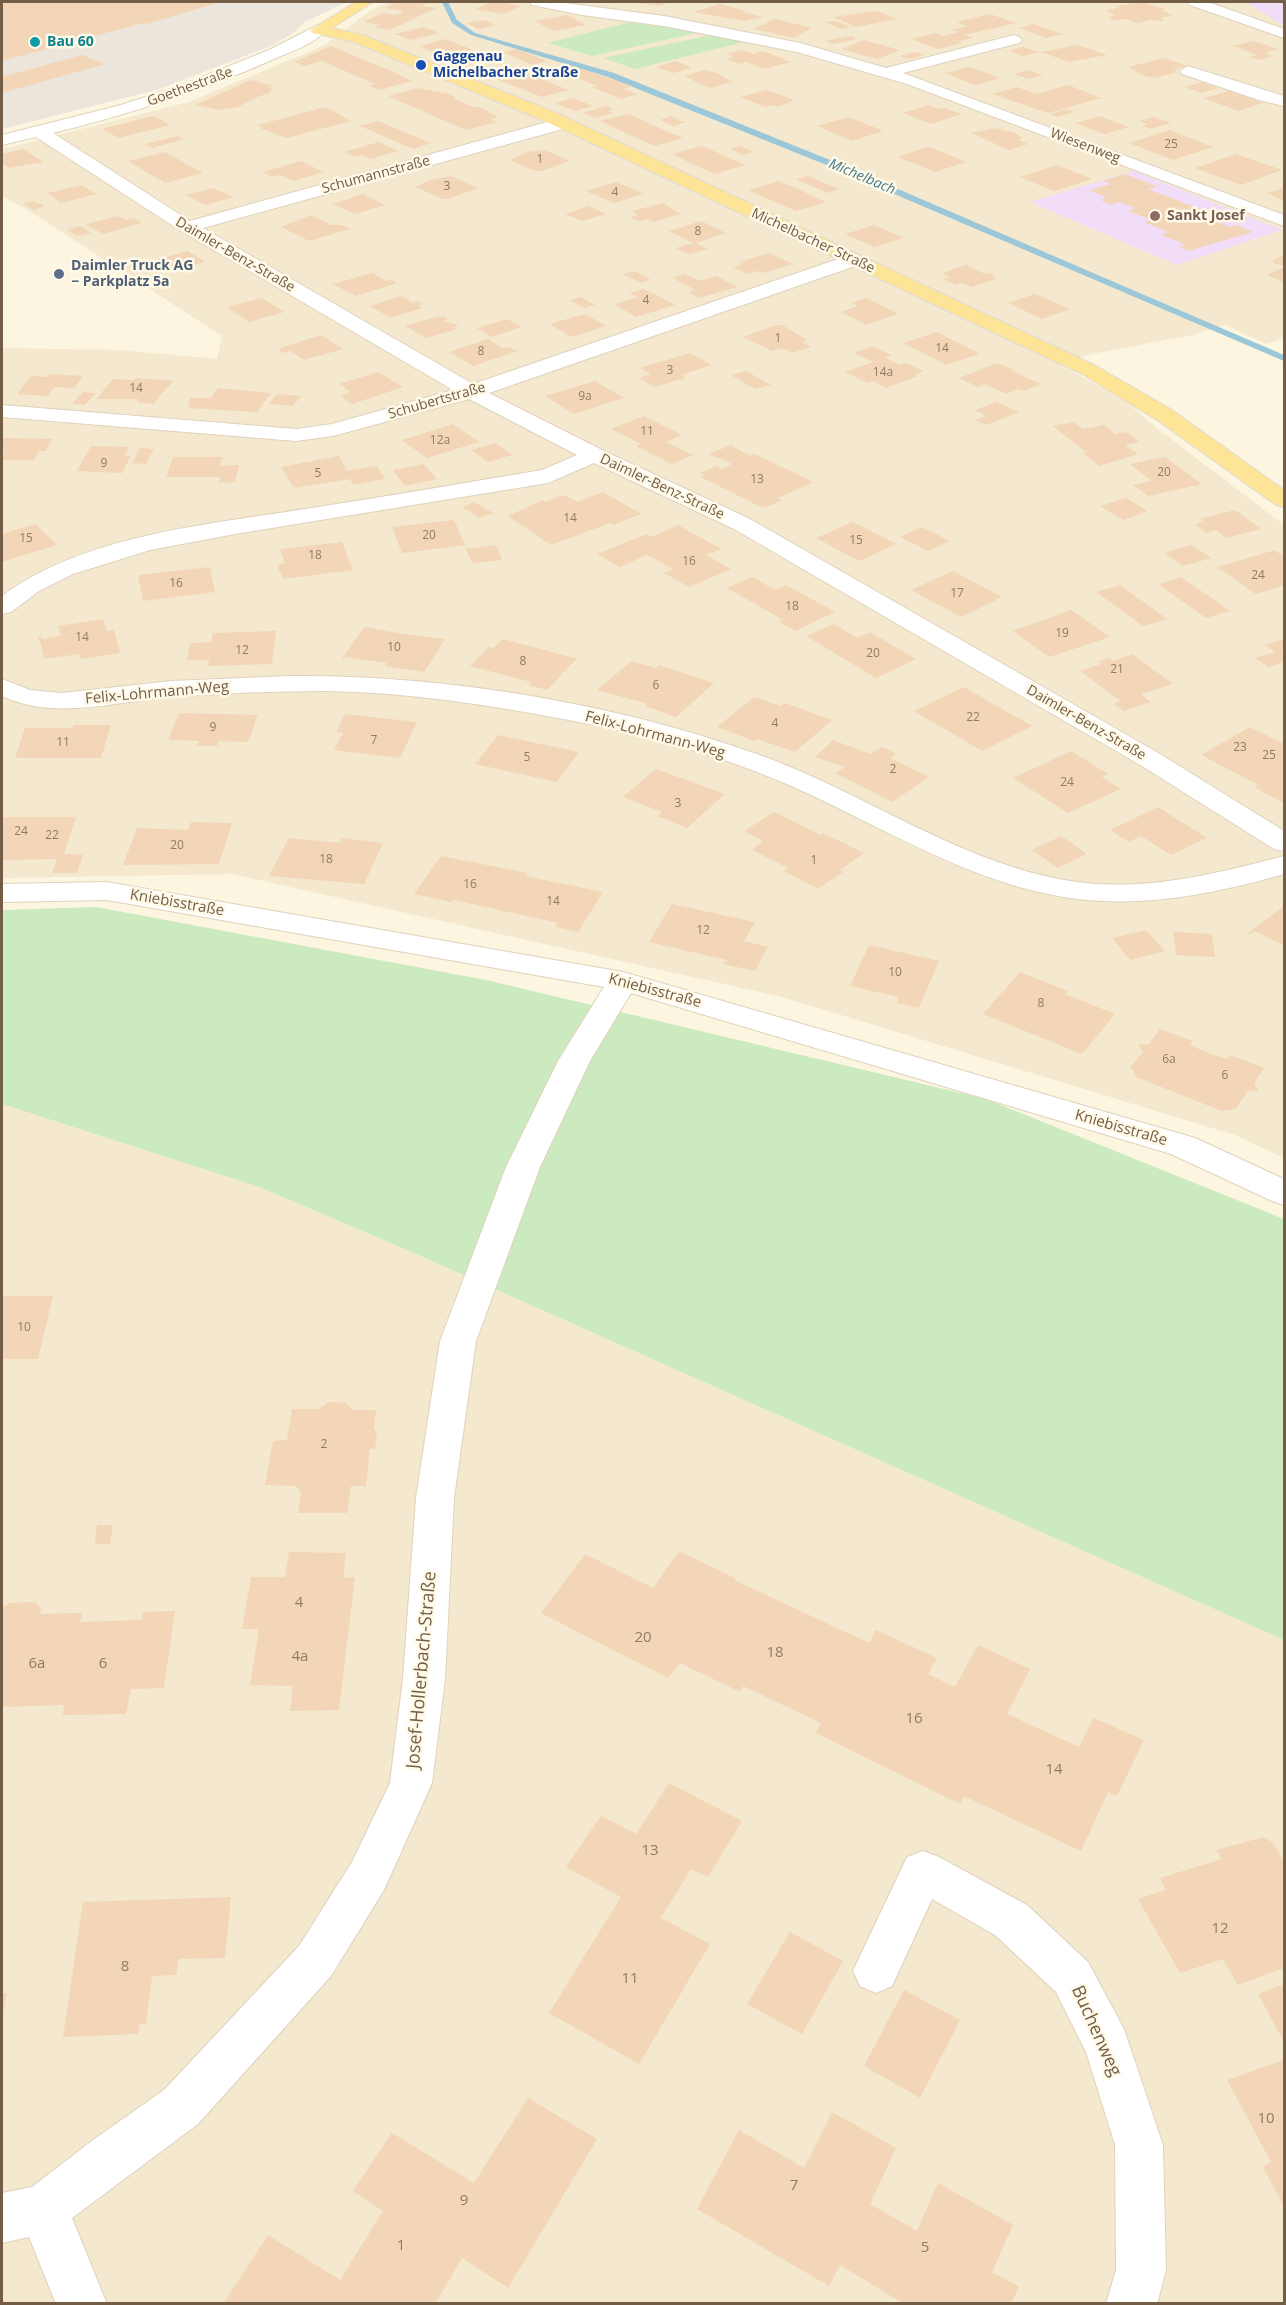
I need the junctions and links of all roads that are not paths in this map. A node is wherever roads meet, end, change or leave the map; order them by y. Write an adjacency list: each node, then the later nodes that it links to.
1 (366, 2): 6 (main road, Goethestraße)
2 (537, 2): 5 (street, Wiesenweg)
3 (1195, 2): 7 (street)
4 (682, 8): 5 (street)
5 (664, 21): 10 (street, Wiesenweg)
6 (318, 30): 12 (main road, Michelbacher Straße); 13 (street, Goethestraße)
7 (1284, 34)
8 (1014, 40): 10 (street)
9 (1188, 71): 11 (street)
10 (885, 73): 15 (street, Wiesenweg)
11 (1284, 101)
12 (564, 123): 16 (street, Schumannstraße); 17 (main road, Michelbacher Straße)
13 (39, 131): 14 (street, Goethestraße); 16 (street, Daimler-Benz-Straße)
14 (2, 140)
15 (1284, 221)
16 (187, 227): 18 (street, Daimler-Benz-Straße)
17 (854, 260): 18 (street, Schubertstraße); 21 (main road, Michelbacher Straße)
18 (471, 392): 19 (street, Schubertstraße); 20 (street, Daimler-Benz-Straße)
19 (2, 411)
20 (594, 455): 22 (street); 24 (street, Daimler-Benz-Straße)
21 (1284, 500)
22 (2, 607)
23 (2, 687): 25 (street, Felix-Lohrmann-Weg)
24 (1284, 843)
25 (1284, 865)
26 (2, 893): 27 (street, Kniebisstraße)
27 (623, 981): 28 (street, Kniebisstraße); 30 (street, Josef-Hollerbach-Straße)
28 (1284, 1193)
29 (876, 1971): 32 (street, Buchenweg)
30 (22, 2213): 31 (street)
31 (82, 2304)
32 (1131, 2304)

